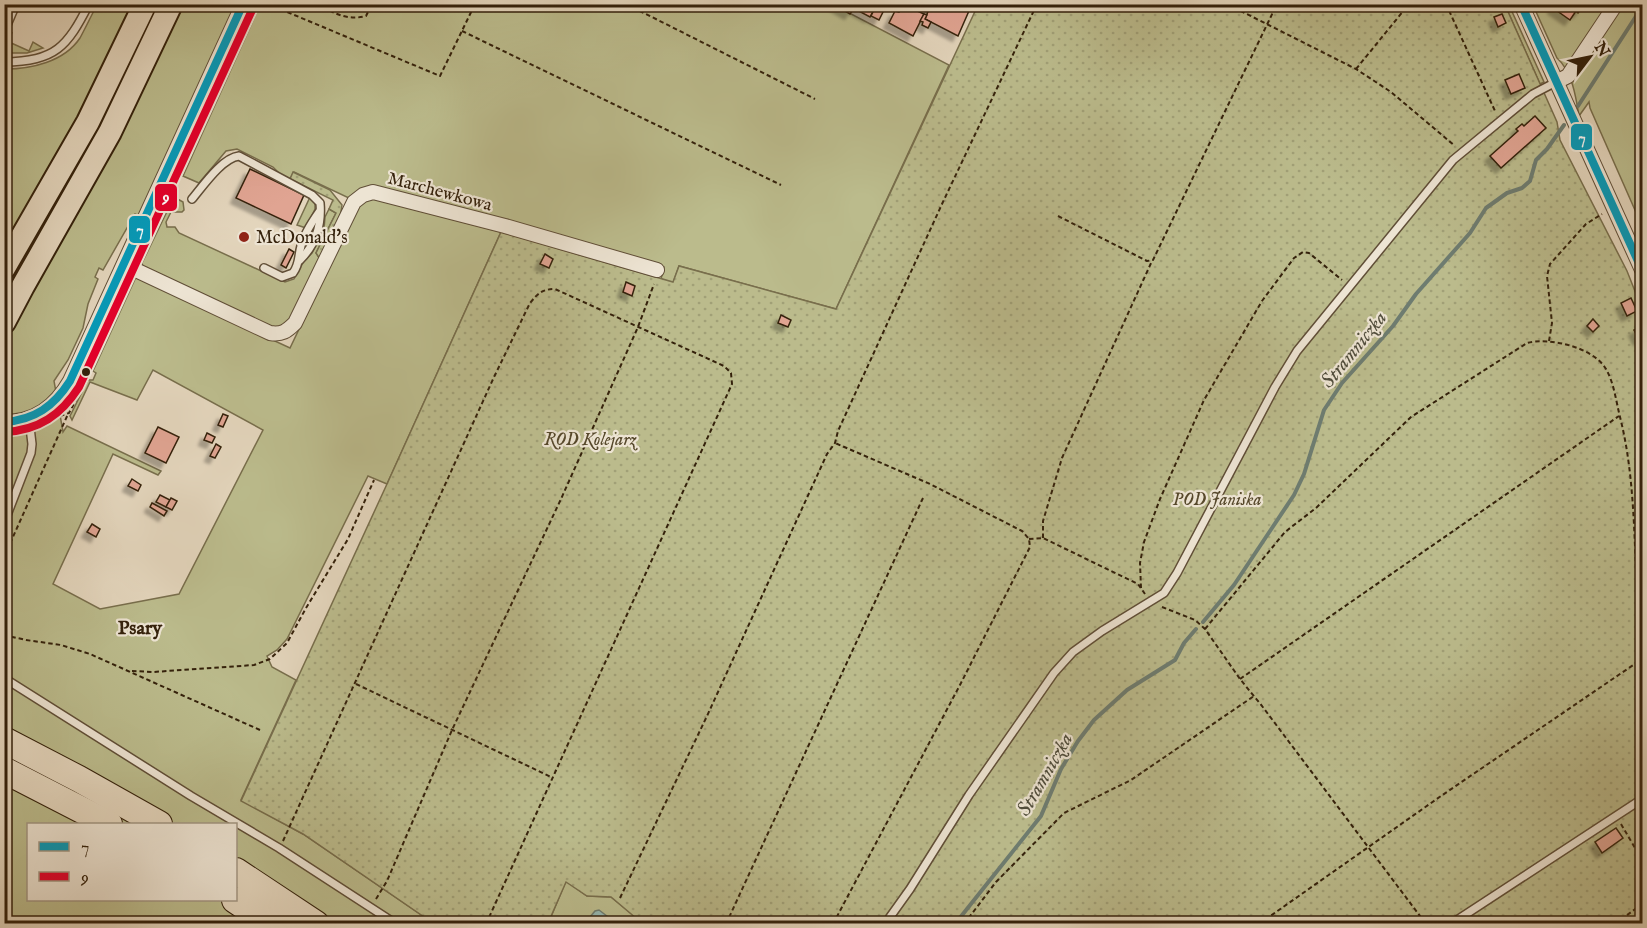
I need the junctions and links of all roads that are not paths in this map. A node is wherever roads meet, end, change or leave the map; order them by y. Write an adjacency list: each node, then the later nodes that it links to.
1 (16, 4): 8 (lane)
2 (89, 4): 9 (lane)
3 (145, 4): 13 (main road)
4 (171, 4): 17 (main road)
5 (243, 4): 12 (street)
6 (1521, 4): 10 (street)
7 (1616, 4): 10 (street)
8 (4, 32)
9 (4, 62)
10 (1556, 82): 16 (street); 34 (lane)
11 (192, 199): 14 (lane)
12 (125, 265): 15 (street, Marchewkowa); 18 (street)
13 (4, 268)
14 (264, 268)
15 (657, 270)
16 (1642, 270)
17 (4, 322)
18 (29, 419): 19 (street); 20 (lane)
19 (4, 422)
20 (4, 523)
21 (4, 678): 27 (lane)
22 (4, 740): 26 (highway)
23 (4, 770): 25 (highway)
24 (1642, 799): 35 (lane)
25 (105, 823)
26 (156, 823)
27 (237, 823)
28 (237, 823): 33 (lane)
29 (237, 872): 32 (highway)
30 (236, 901): 31 (highway)
31 (271, 924)
32 (316, 924)
33 (396, 924)
34 (885, 924)
35 (1451, 924)

